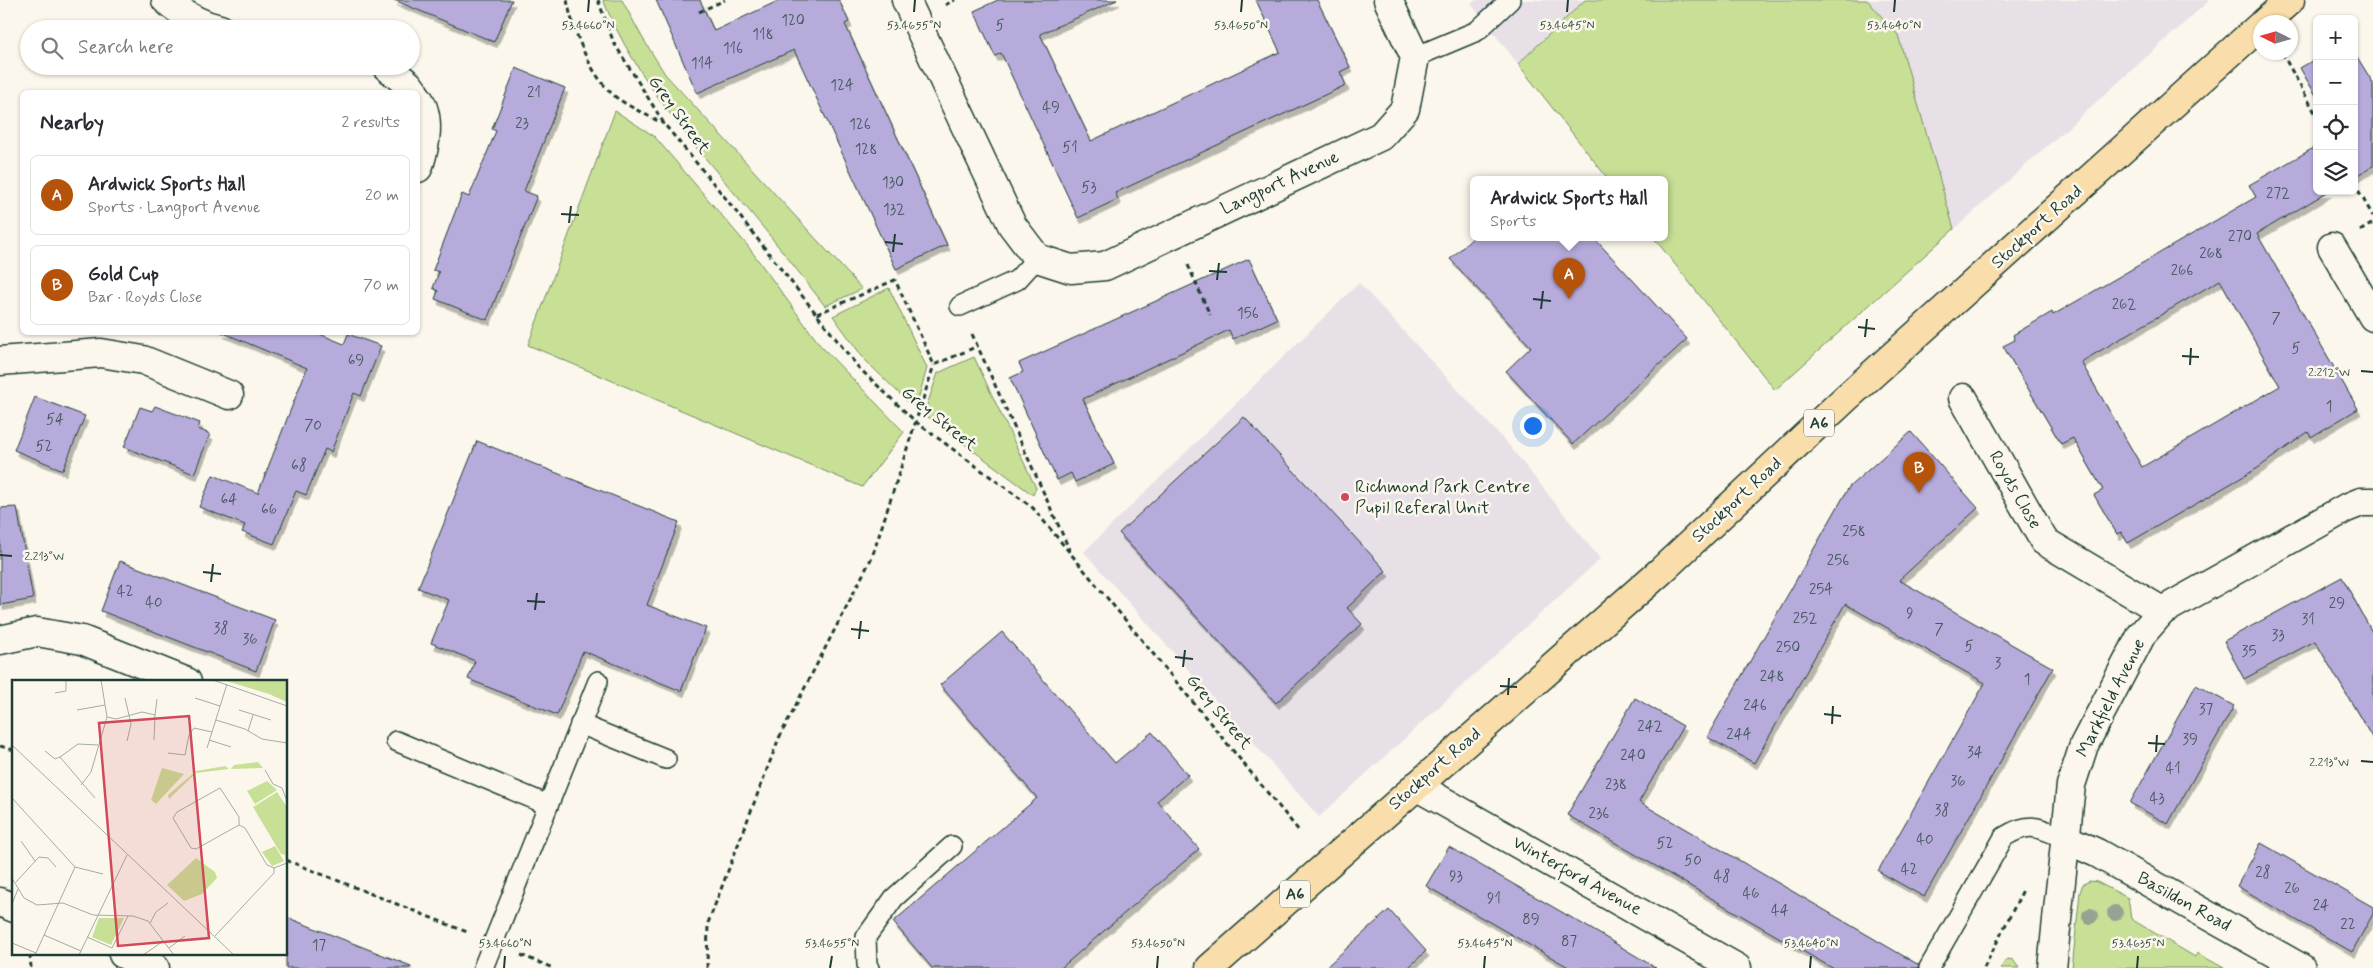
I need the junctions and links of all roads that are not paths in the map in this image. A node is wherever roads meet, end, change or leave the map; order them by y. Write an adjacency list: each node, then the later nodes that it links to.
1 (166, 0): 7 (street)
2 (906, 0): 15 (street)
3 (1388, 0): 9 (street)
4 (1510, 0): 9 (lane)
5 (2290, 0): 6 (highway)
6 (2273, 15)
7 (197, 20)
8 (2253, 32): 30 (highway, Stockport Road / A6)
9 (1415, 57): 15 (street, Langport Avenue)
10 (397, 75): 11 (street)
11 (413, 90)
12 (420, 101): 13 (street)
13 (420, 160)
14 (2332, 247): 17 (street)
15 (1037, 258): 16 (lane)
16 (960, 306)
17 (2373, 317)
18 (0, 360): 19 (street)
19 (229, 395)
20 (1963, 398): 22 (street, Royds Close)
21 (2373, 502): 22 (street, Markfield Avenue)
22 (2162, 611): 32 (street, Markfield Avenue)
23 (0, 640): 24 (street)
24 (145, 674): 25 (street)
25 (176, 680)
26 (598, 681): 27 (lane)
27 (580, 724): 29 (lane); 31 (lane)
28 (396, 740): 31 (lane)
29 (666, 759)
30 (1416, 786): 40 (highway, Stockport Road / A6); 41 (street, Winterford Avenue)
31 (548, 804): 38 (lane)
32 (2066, 839): 42 (lane); 43 (street, Markfield Avenue); 44 (street, Basildon Road)
33 (952, 846): 39 (lane)
34 (0, 902): 35 (street)
35 (12, 907)
36 (128, 956): 37 (street)
37 (155, 968)
38 (483, 968)
39 (869, 968)
40 (1210, 968)
41 (1737, 968)
42 (1929, 968)
43 (2052, 968)
44 (2301, 968)

